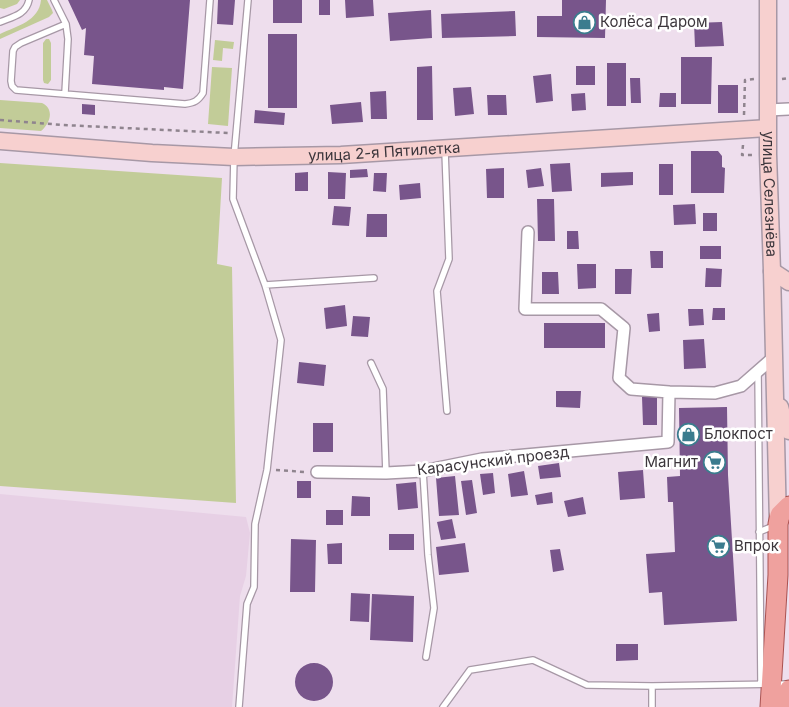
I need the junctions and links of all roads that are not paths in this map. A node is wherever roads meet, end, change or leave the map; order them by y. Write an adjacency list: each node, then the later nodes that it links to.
1 (30, 0): 6 (lane)
2 (54, 0): 7 (lane)
3 (210, 0): 8 (lane)
4 (248, 0): 14 (lane)
5 (768, 0): 10 (main road, улица Селезнёва)
6 (0, 22)
7 (66, 24): 8 (lane); 8 (lane)
8 (65, 93)
9 (789, 109): 10 (street)
10 (768, 110): 11 (main road, улица Селезнёва)
11 (767, 128): 13 (main road, улица 2-я Пятилетка); 16 (main road, улица Селезнёва)
12 (0, 141): 14 (main road, улица 2-я Пятилетка)
13 (445, 148): 14 (main road, улица 2-я Пятилетка); 25 (lane)
14 (234, 157): 19 (lane)
15 (528, 232): 24 (street)
16 (772, 271): 18 (main road); 20 (main road, улица Селезнёва)
17 (374, 278): 19 (lane)
18 (789, 282)
19 (266, 285): 38 (lane)
20 (774, 357): 22 (street); 23 (main road, улица Селезнёва)
21 (371, 363): 29 (lane)
22 (758, 371): 24 (street); 32 (lane)
23 (774, 388): 26 (main road, улица Селезнёва); 31 (main road, улица Селезнёва)
24 (669, 392): 27 (street, Карасунский проезд)
25 (447, 411)
26 (789, 431)
27 (423, 471): 29 (street, Карасунский проезд); 35 (lane)
28 (317, 472): 29 (street, Карасунский проезд)
29 (386, 473)
30 (789, 506): 31 (main road)
31 (778, 524): 32 (lane); 33 (main road)
32 (759, 532): 37 (lane)
33 (778, 575): 34 (main road); 37 (main road)
34 (789, 599)
35 (426, 657)
36 (652, 686): 37 (lane); 39 (lane); 40 (lane)
37 (778, 686): 41 (main road); 42 (main road)
38 (239, 707)
39 (443, 707)
40 (652, 707)
41 (770, 707)
42 (786, 707)

